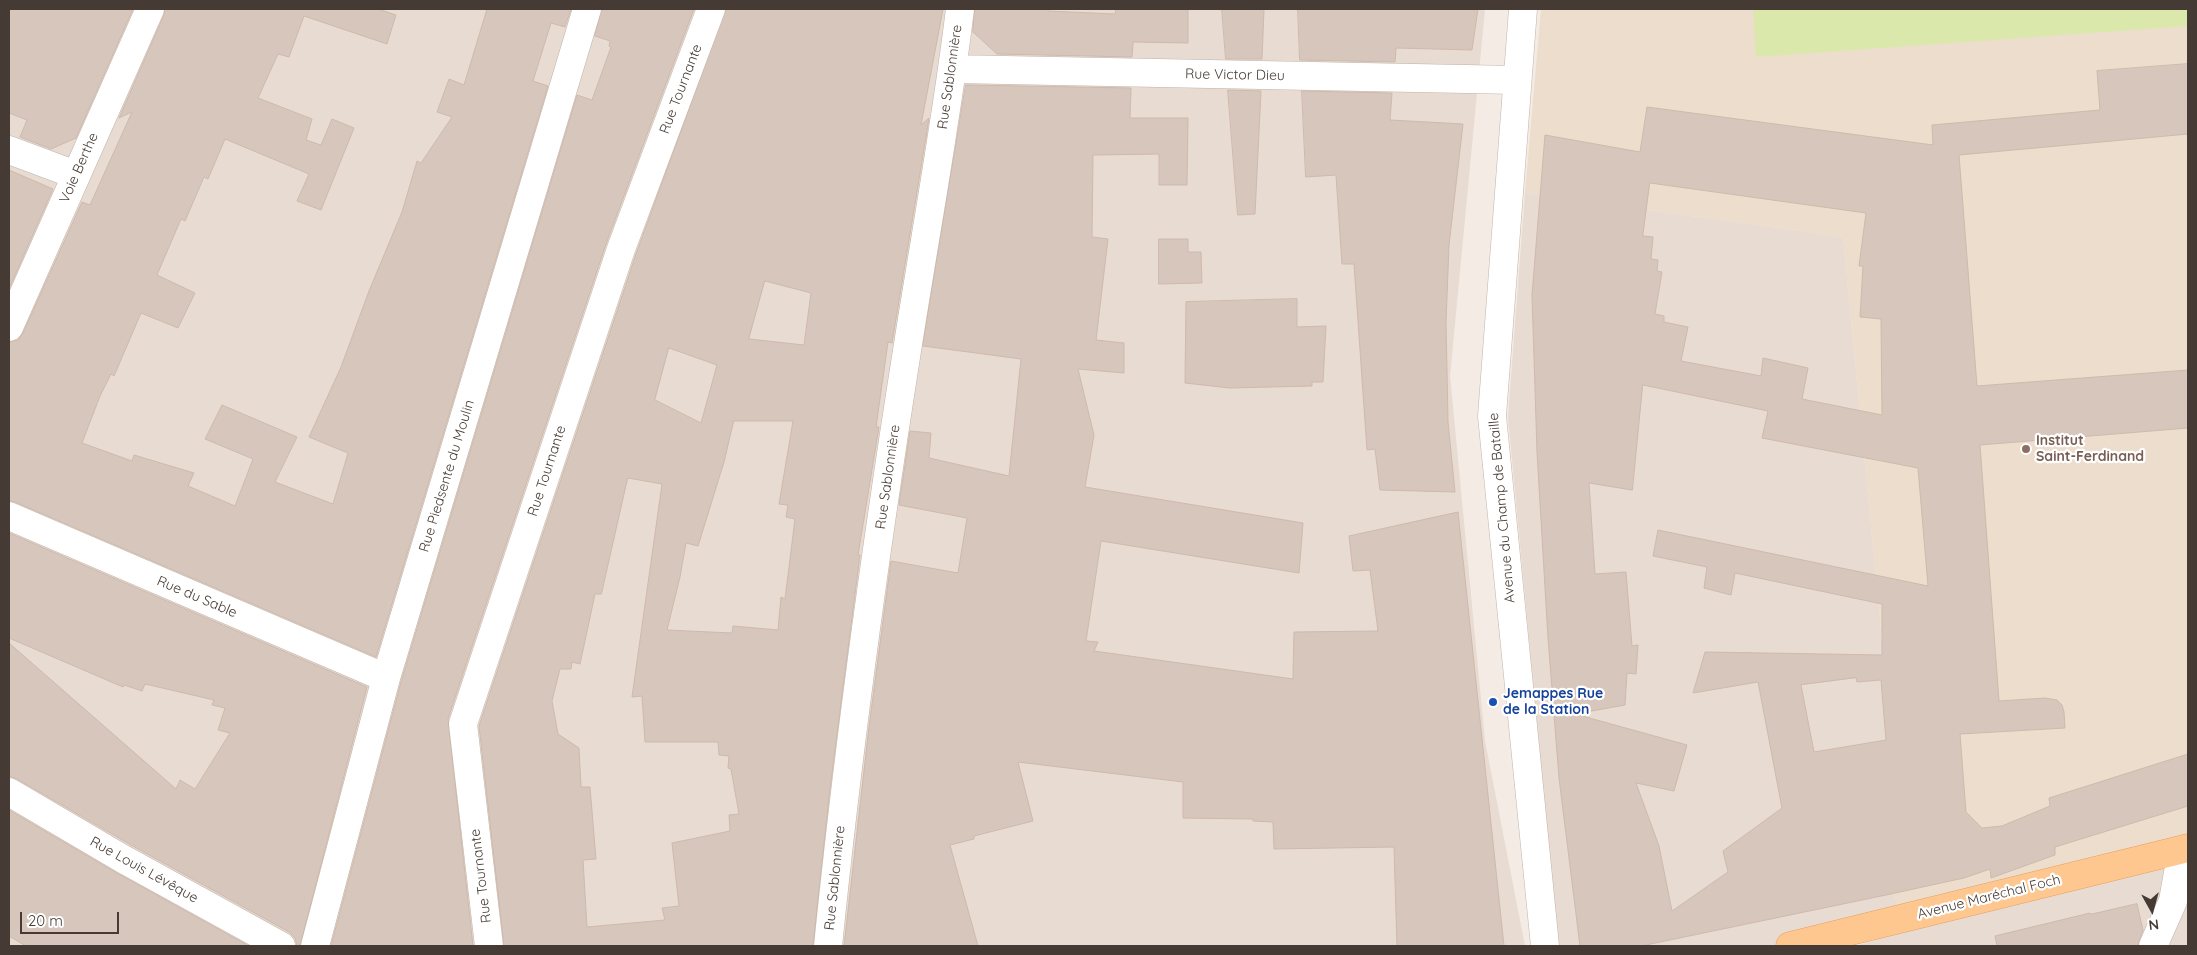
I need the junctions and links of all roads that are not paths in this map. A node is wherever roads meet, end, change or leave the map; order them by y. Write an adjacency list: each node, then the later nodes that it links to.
1 (150, 9): 9 (street, Voie Berthe)
2 (587, 9): 12 (street, Rue Piedsente du Moulin)
3 (710, 9): 17 (street, Rue Tournante)
4 (960, 9): 6 (street, Rue Sablonnière)
5 (1523, 9): 7 (street, Avenue du Champ de Bataille)
6 (953, 69): 7 (street, Rue Victor Dieu); 18 (street, Rue Sablonnière)
7 (1518, 80): 19 (street, Avenue du Champ de Bataille)
8 (9, 150): 9 (street)
9 (76, 175): 10 (street, Voie Berthe)
10 (9, 327)
11 (9, 516): 12 (street, Rue du Sable)
12 (386, 678): 16 (street, Rue Piedsente du Moulin)
13 (9, 792): 15 (street, Rue Louis Lévêque)
14 (2185, 849): 20 (main road, Avenue Maréchal Foch); 21 (street)
15 (281, 946)
16 (315, 946)
17 (489, 946)
18 (828, 946)
19 (1546, 946)
20 (1790, 946)
21 (2153, 946)

